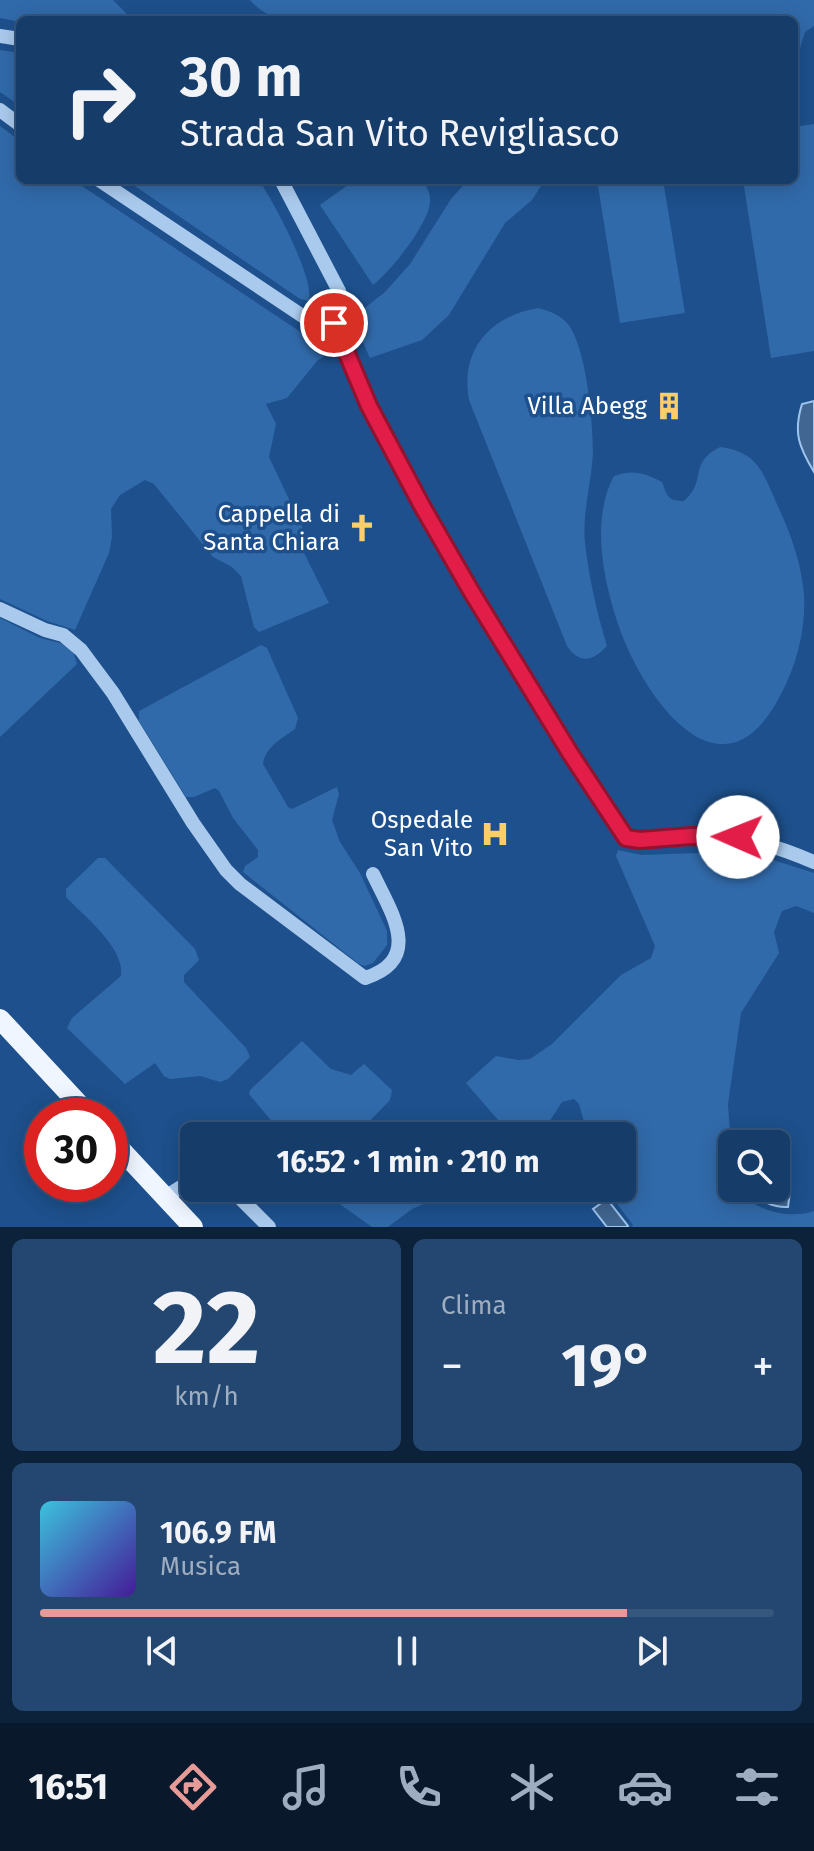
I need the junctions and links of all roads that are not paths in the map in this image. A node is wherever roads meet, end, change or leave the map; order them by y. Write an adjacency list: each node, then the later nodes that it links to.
1 (105, 184): 3 (street)
2 (283, 184): 3 (street)
3 (334, 323): 5 (street)
4 (0, 609): 6 (street)
5 (814, 862)
6 (373, 874)
7 (0, 1019): 8 (main road)
8 (73, 1098)
9 (128, 1157): 11 (main road)
10 (180, 1188): 11 (street)
11 (165, 1197): 13 (main road)
12 (244, 1202): 14 (street)
13 (193, 1227)
14 (269, 1227)

